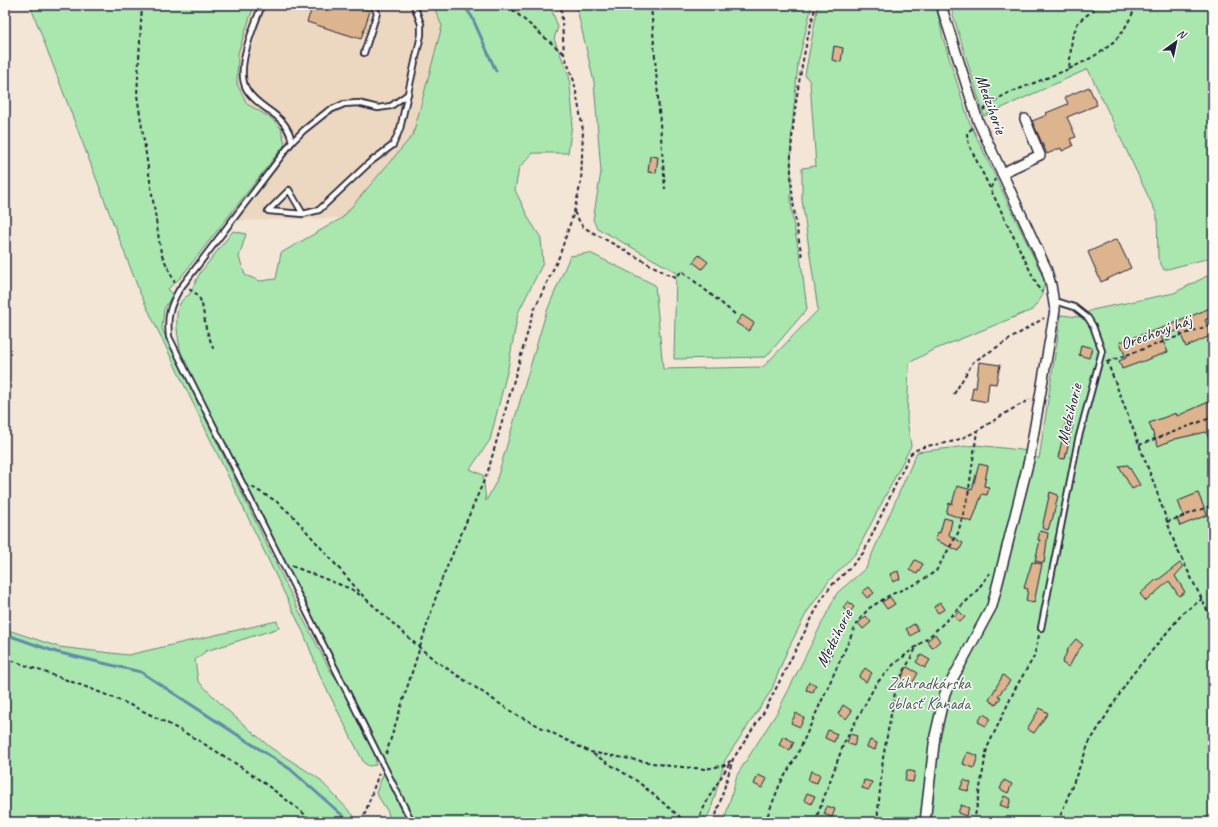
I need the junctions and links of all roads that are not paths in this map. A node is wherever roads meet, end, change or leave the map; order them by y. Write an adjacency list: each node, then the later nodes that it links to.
1 (262, 5): 8 (lane)
2 (373, 5): 5 (lane)
3 (414, 5): 6 (lane)
4 (941, 5): 9 (street, Medzihorie)
5 (364, 53)
6 (408, 94): 8 (lane); 10 (lane)
7 (1025, 119): 9 (street)
8 (292, 142): 13 (lane)
9 (1002, 173): 11 (street, Medzihorie)
10 (303, 214): 10 (lane)
11 (1055, 306): 12 (lane, Medzihorie); 14 (street, Medzihorie)
12 (1041, 628)
13 (412, 822)
14 (926, 822)

